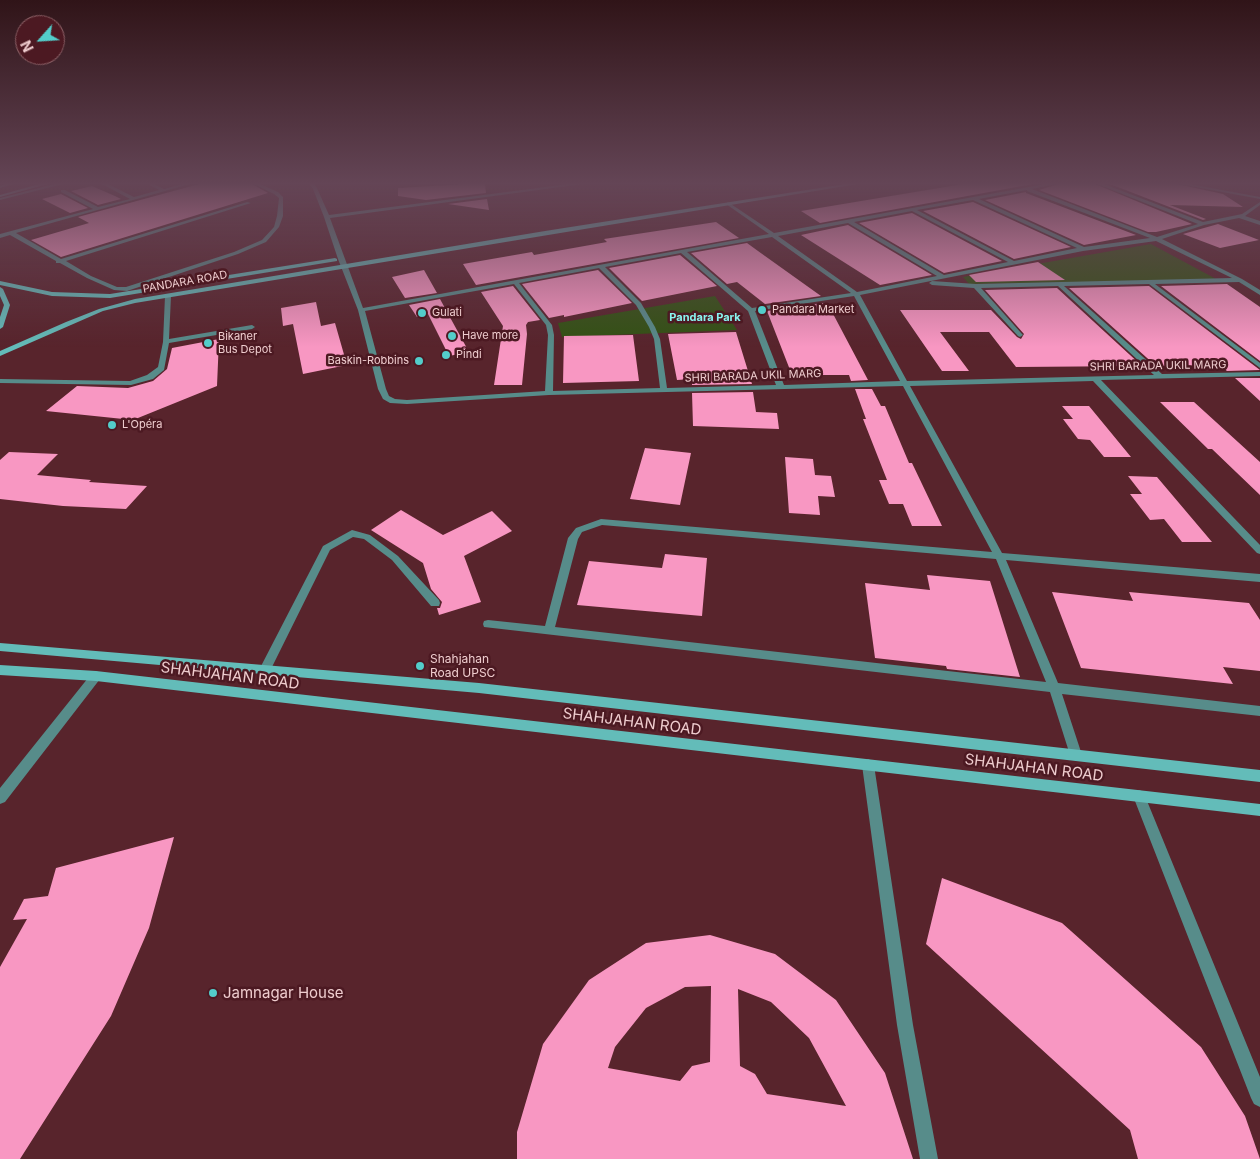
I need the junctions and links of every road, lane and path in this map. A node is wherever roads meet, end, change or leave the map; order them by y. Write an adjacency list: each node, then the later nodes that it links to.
1 (19, 238): 17 (street)
2 (135, 238): 17 (street)
3 (267, 238): 17 (street)
4 (334, 238): 18 (street, SHRI BARADA UKIL MARG)
5 (479, 238): 15 (main road)
6 (502, 238): 18 (main road, PANDARA ROAD)
7 (762, 238): 14 (street)
8 (777, 238): 32 (street)
9 (877, 238): 21 (street)
10 (967, 238): 19 (street)
11 (1060, 238): 13 (street)
12 (1157, 239): 13 (street); 22 (street)
13 (1083, 249): 19 (street)
14 (683, 252): 20 (street); 36 (street)
15 (370, 255)
16 (350, 258): 18 (main road, PANDARA ROAD)
17 (58, 262)
18 (342, 263): 23 (main road, PANDARA ROAD); 34 (main road, PANDARA ROAD); 35 (street, SHRI BARADA UKIL MARG)
19 (1014, 263): 21 (street)
20 (601, 267): 24 (street); 49 (street)
21 (943, 277): 25 (street)
22 (1240, 280): 27 (street); 31 (street)
23 (0, 283)
24 (516, 283): 35 (street); 50 (street)
25 (911, 283): 26 (street); 32 (street)
26 (936, 283): 29 (street); 33 (street)
27 (1152, 284): 28 (street); 42 (street)
28 (1060, 285): 29 (street); 44 (street)
29 (976, 286): 33 (street)
30 (0, 289): 37 (main road)
31 (1260, 293)
32 (856, 294): 36 (street); 47 (street)
33 (983, 294): 39 (street)
34 (168, 296): 40 (street); 41 (main road, PANDARA ROAD)
35 (361, 310): 50 (street, SHRI BARADA UKIL MARG)
36 (751, 310): 48 (street)
37 (0, 327)
38 (252, 327): 40 (street)
39 (1020, 335)
40 (166, 342): 46 (street)
41 (0, 354)
42 (1260, 366)
43 (1260, 374): 44 (street, SHRI BARADA UKIL MARG)
44 (1161, 377): 45 (street, SHRI BARADA UKIL MARG)
45 (1095, 378): 47 (street, SHRI BARADA UKIL MARG); 51 (street)
46 (0, 381)
47 (906, 383): 48 (street, SHRI BARADA UKIL MARG); 52 (street)
48 (781, 387): 49 (street, SHRI BARADA UKIL MARG)
49 (664, 390): 50 (street, SHRI BARADA UKIL MARG)
50 (548, 393)
51 (1260, 551)
52 (1000, 557): 53 (street); 56 (street); 61 (street)
53 (1260, 578)
54 (435, 603): 59 (street)
55 (488, 624): 56 (street)
56 (549, 631): 61 (street)
57 (0, 648): 59 (main road, SHAHJAHAN ROAD)
58 (0, 670): 60 (main road, SHAHJAHAN ROAD)
59 (265, 670): 63 (main road, SHAHJAHAN ROAD)
60 (96, 676): 64 (main road, SHAHJAHAN ROAD); 67 (street)
61 (1054, 687): 62 (street); 63 (street)
62 (1260, 710)
63 (1076, 755): 65 (main road, SHAHJAHAN ROAD)
64 (868, 765): 66 (main road, SHAHJAHAN ROAD); 70 (street)
65 (1260, 776)
66 (1139, 796): 68 (main road, SHAHJAHAN ROAD); 69 (street)
67 (0, 798)
68 (1260, 810)
69 (1260, 1098)
70 (929, 1159)

